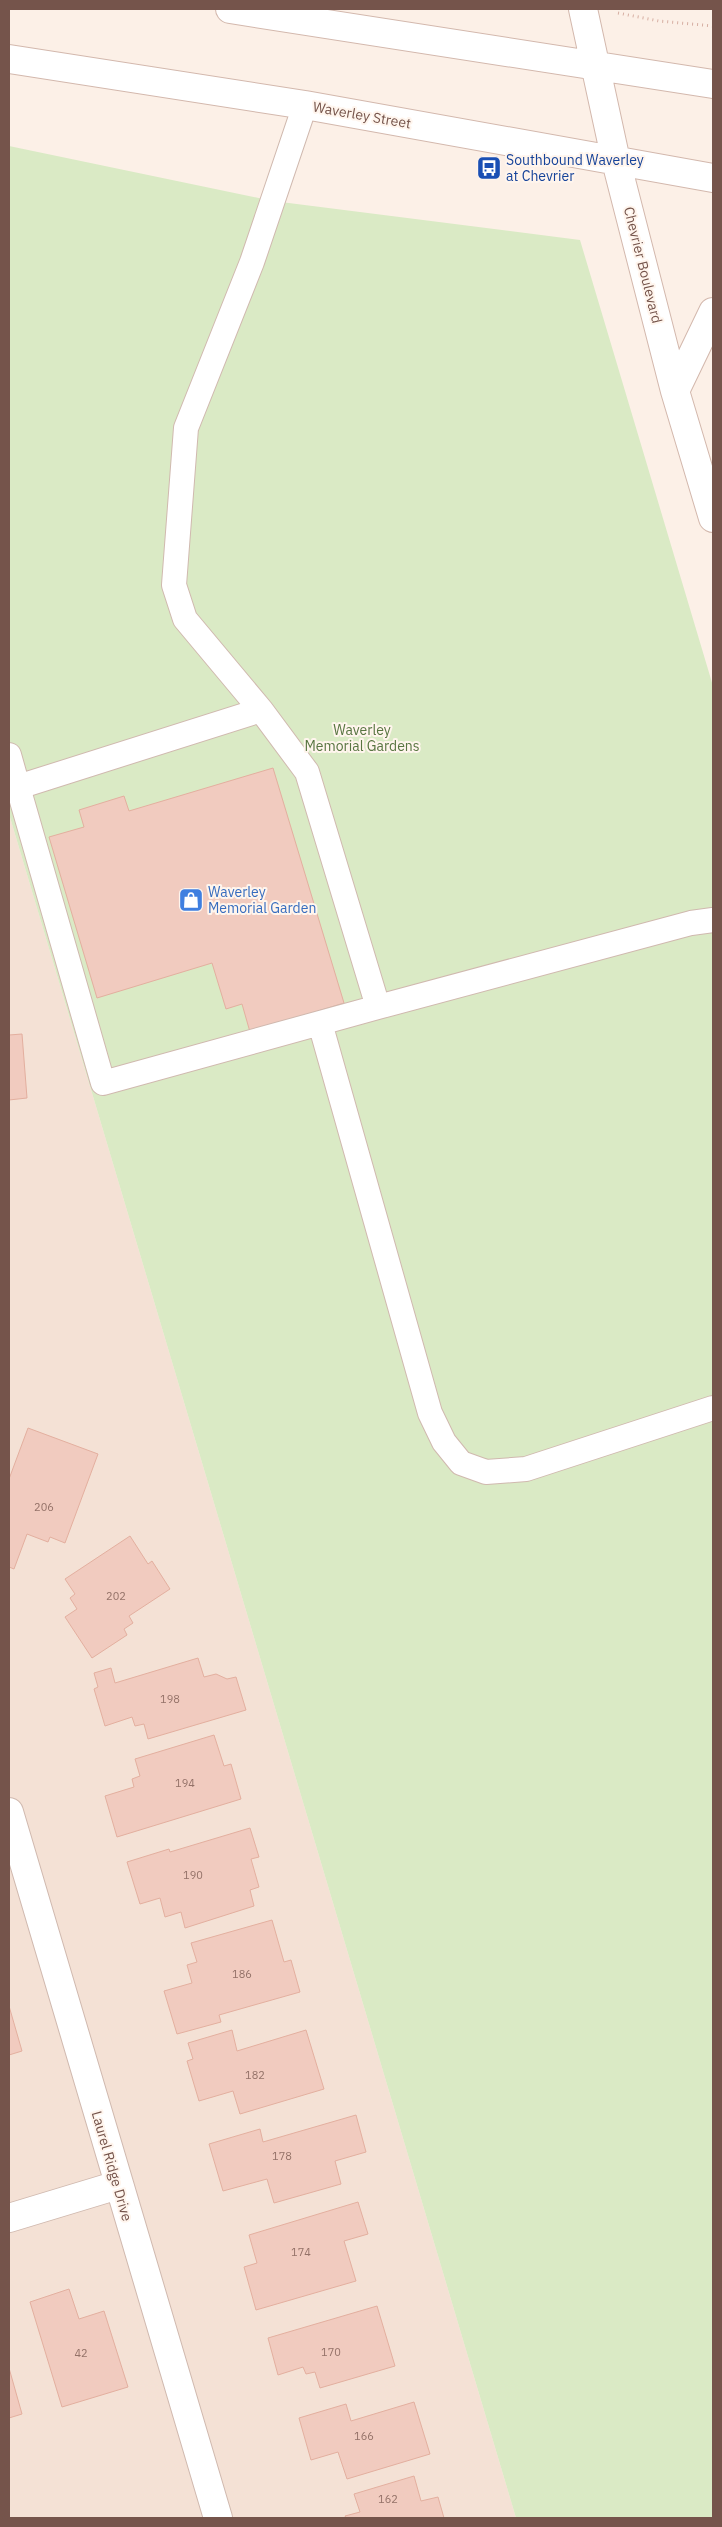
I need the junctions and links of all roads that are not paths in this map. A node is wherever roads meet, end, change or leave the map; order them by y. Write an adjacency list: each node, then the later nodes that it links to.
1 (230, 9): 4 (street)
2 (583, 9): 4 (street, Chevrier Boulevard)
3 (9, 59): 6 (street, Waverley Street)
4 (596, 65): 5 (street); 7 (street, Chevrier Boulevard)
5 (713, 84)
6 (305, 105): 7 (street, Waverley Street); 12 (lane)
7 (616, 161): 8 (street, Waverley Street); 10 (street, Chevrier Boulevard)
8 (713, 178)
9 (713, 312): 10 (street)
10 (675, 391): 11 (street, Chevrier Boulevard)
11 (713, 518)
12 (261, 710): 14 (lane); 16 (lane)
13 (9, 755): 14 (lane)
14 (18, 787): 17 (lane)
15 (713, 920): 16 (lane)
16 (378, 1007): 17 (lane)
17 (320, 1023): 18 (lane)
18 (713, 1408)
19 (9, 1812): 20 (street, Laurel Ridge Drive)
20 (118, 2185): 21 (street); 22 (street, Laurel Ridge Drive)
21 (9, 2218)
22 (218, 2518)

